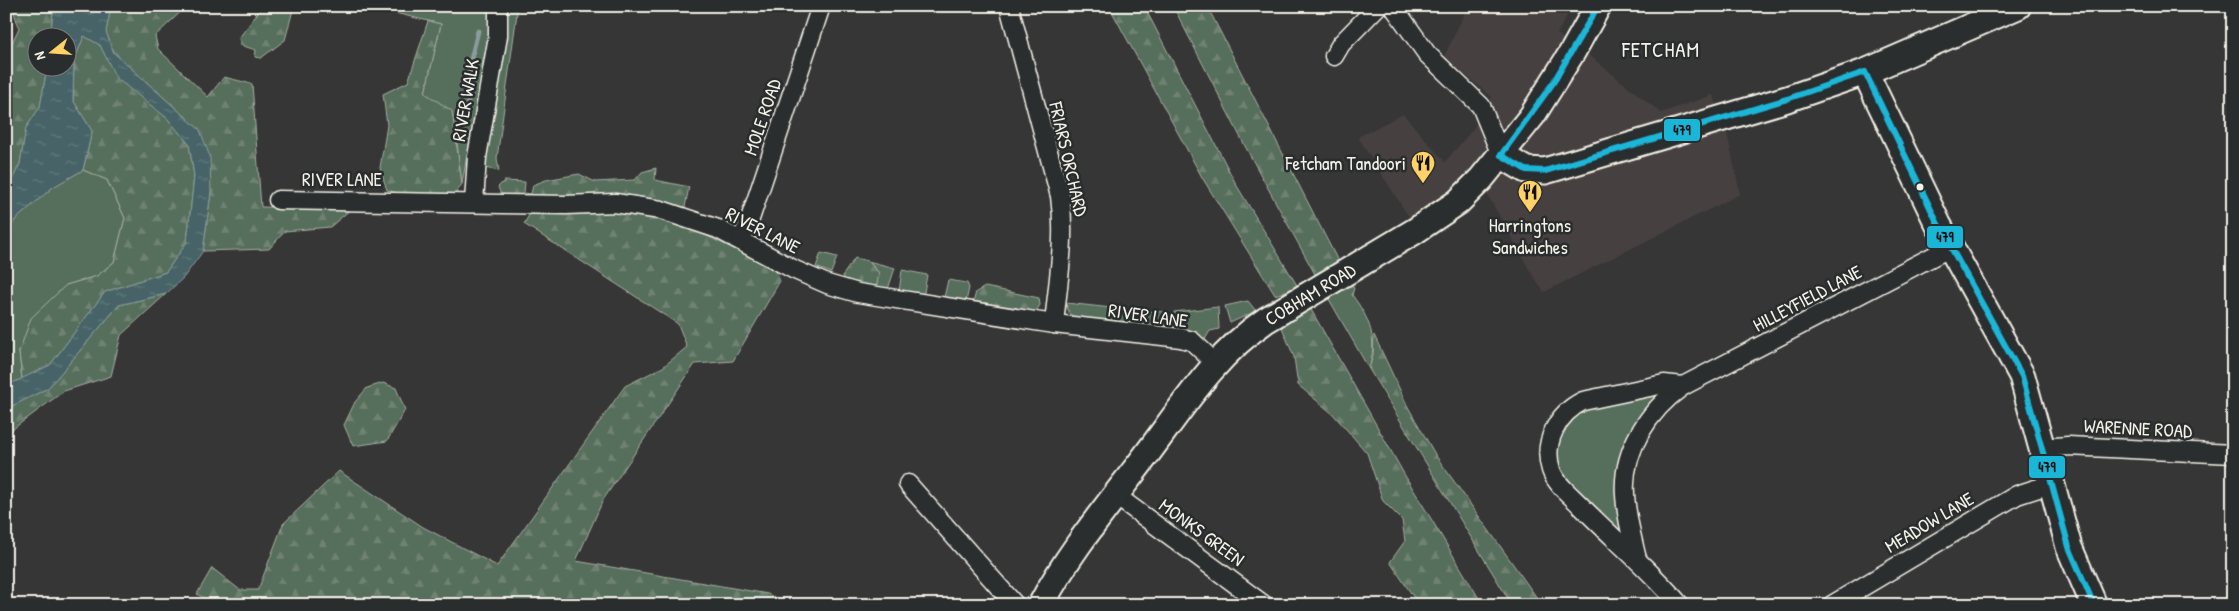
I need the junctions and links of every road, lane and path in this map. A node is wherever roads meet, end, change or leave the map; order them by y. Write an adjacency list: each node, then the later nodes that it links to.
1 (498, 6): 12 (street, RIVER WALK)
2 (821, 6): 13 (street, MOLE ROAD)
3 (1009, 6): 15 (street, FRIARS ORCHARD)
4 (1378, 6): 8 (street)
5 (1393, 6): 10 (street)
6 (1598, 6): 10 (street, COBHAM ROAD)
7 (2018, 6): 9 (street)
8 (1334, 56)
9 (1865, 72): 10 (street); 14 (street)
10 (1501, 155): 16 (street, COBHAM ROAD)
11 (278, 200): 12 (street, RIVER LANE)
12 (474, 202): 13 (street, RIVER LANE)
13 (740, 240): 15 (street, RIVER LANE)
14 (1951, 247): 17 (street, HILLEYFIELD LANE); 18 (street)
15 (1054, 324): 16 (street, RIVER LANE)
16 (1215, 363): 22 (street, COBHAM ROAD)
17 (1683, 386): 23 (street, HILLEYFIELD LANE); 23 (street, HILLEYFIELD LANE)
18 (2042, 448): 19 (street, WARENNE ROAD); 21 (street)
19 (2233, 454)
20 (908, 484): 24 (street)
21 (2051, 484): 28 (street, MEADOW LANE); 29 (street)
22 (1115, 495): 25 (street, COBHAM ROAD); 26 (street, MONKS GREEN)
23 (1637, 559): 27 (street, HILLEYFIELD LANE)
24 (1015, 605)
25 (1041, 605)
26 (1264, 605)
27 (1680, 605)
28 (1832, 605)
29 (2094, 605)

